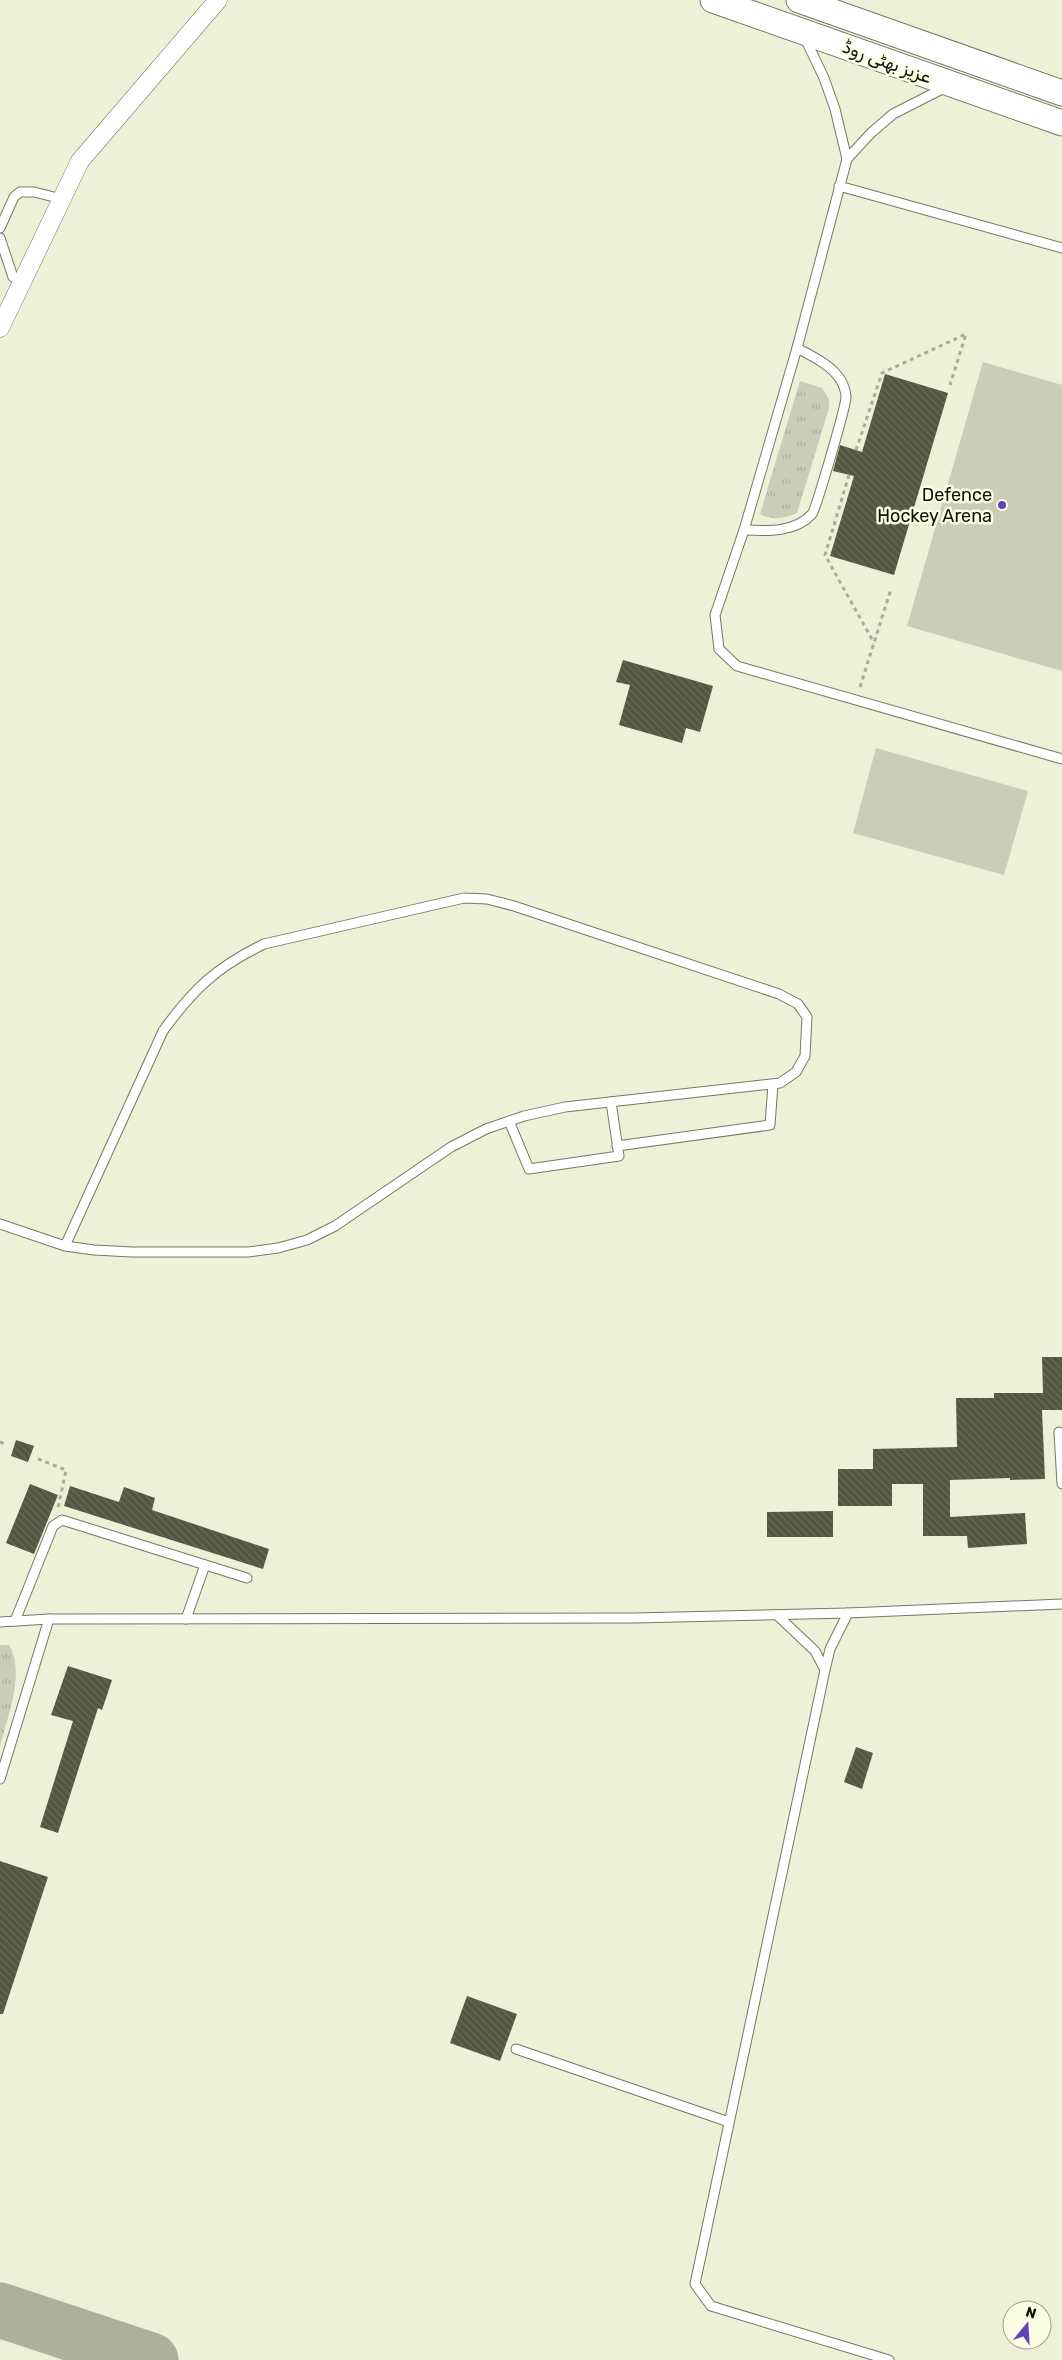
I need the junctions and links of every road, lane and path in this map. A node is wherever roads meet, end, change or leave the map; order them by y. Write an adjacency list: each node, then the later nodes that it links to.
1 (218, 0): 10 (street)
2 (713, 0): 4 (main road, عزیز بھٹی روڈ)
3 (799, 0): 6 (main road, عزیز بھٹی روڈ)
4 (801, 31): 5 (main road, عزیز بھٹی روڈ); 8 (lane)
5 (950, 85): 7 (main road, عزیز بھٹی روڈ); 8 (lane)
6 (1062, 93)
7 (1062, 123)
8 (846, 159): 9 (lane)
9 (838, 186): 13 (lane); 16 (lane)
10 (62, 199): 11 (lane); 14 (street)
11 (0, 228)
12 (0, 238): 14 (lane)
13 (1062, 248)
14 (22, 282): 15 (street)
15 (0, 328)
16 (797, 348): 20 (lane); 20 (lane)
17 (950, 385): 18 (path)
18 (856, 450)
19 (849, 475): 22 (path)
20 (744, 530): 23 (lane)
21 (891, 589): 22 (path)
22 (874, 643): 23 (path)
23 (856, 700): 24 (lane)
24 (1062, 759)
25 (772, 1084): 26 (lane); 28 (lane); 30 (lane)
26 (611, 1102): 27 (lane); 28 (lane)
27 (509, 1121): 28 (lane); 30 (lane)
28 (618, 1146)
29 (0, 1224): 30 (lane)
30 (65, 1246)
31 (1059, 1432): 35 (lane)
32 (0, 1442): 33 (path)
33 (7, 1444)
34 (38, 1459): 36 (path)
35 (1062, 1484)
36 (57, 1522): 37 (lane); 44 (lane)
37 (205, 1565): 38 (lane); 43 (lane)
38 (247, 1578)
39 (1062, 1604): 40 (lane)
40 (848, 1613): 41 (lane); 46 (lane)
41 (777, 1615): 43 (lane); 46 (lane)
42 (49, 1619): 43 (lane); 44 (lane); 47 (lane)
43 (186, 1619)
44 (15, 1621): 45 (lane)
45 (0, 1622)
46 (824, 1670): 49 (lane)
47 (0, 1779)
48 (516, 2049): 49 (lane)
49 (729, 2122): 50 (lane)
50 (889, 2360)

